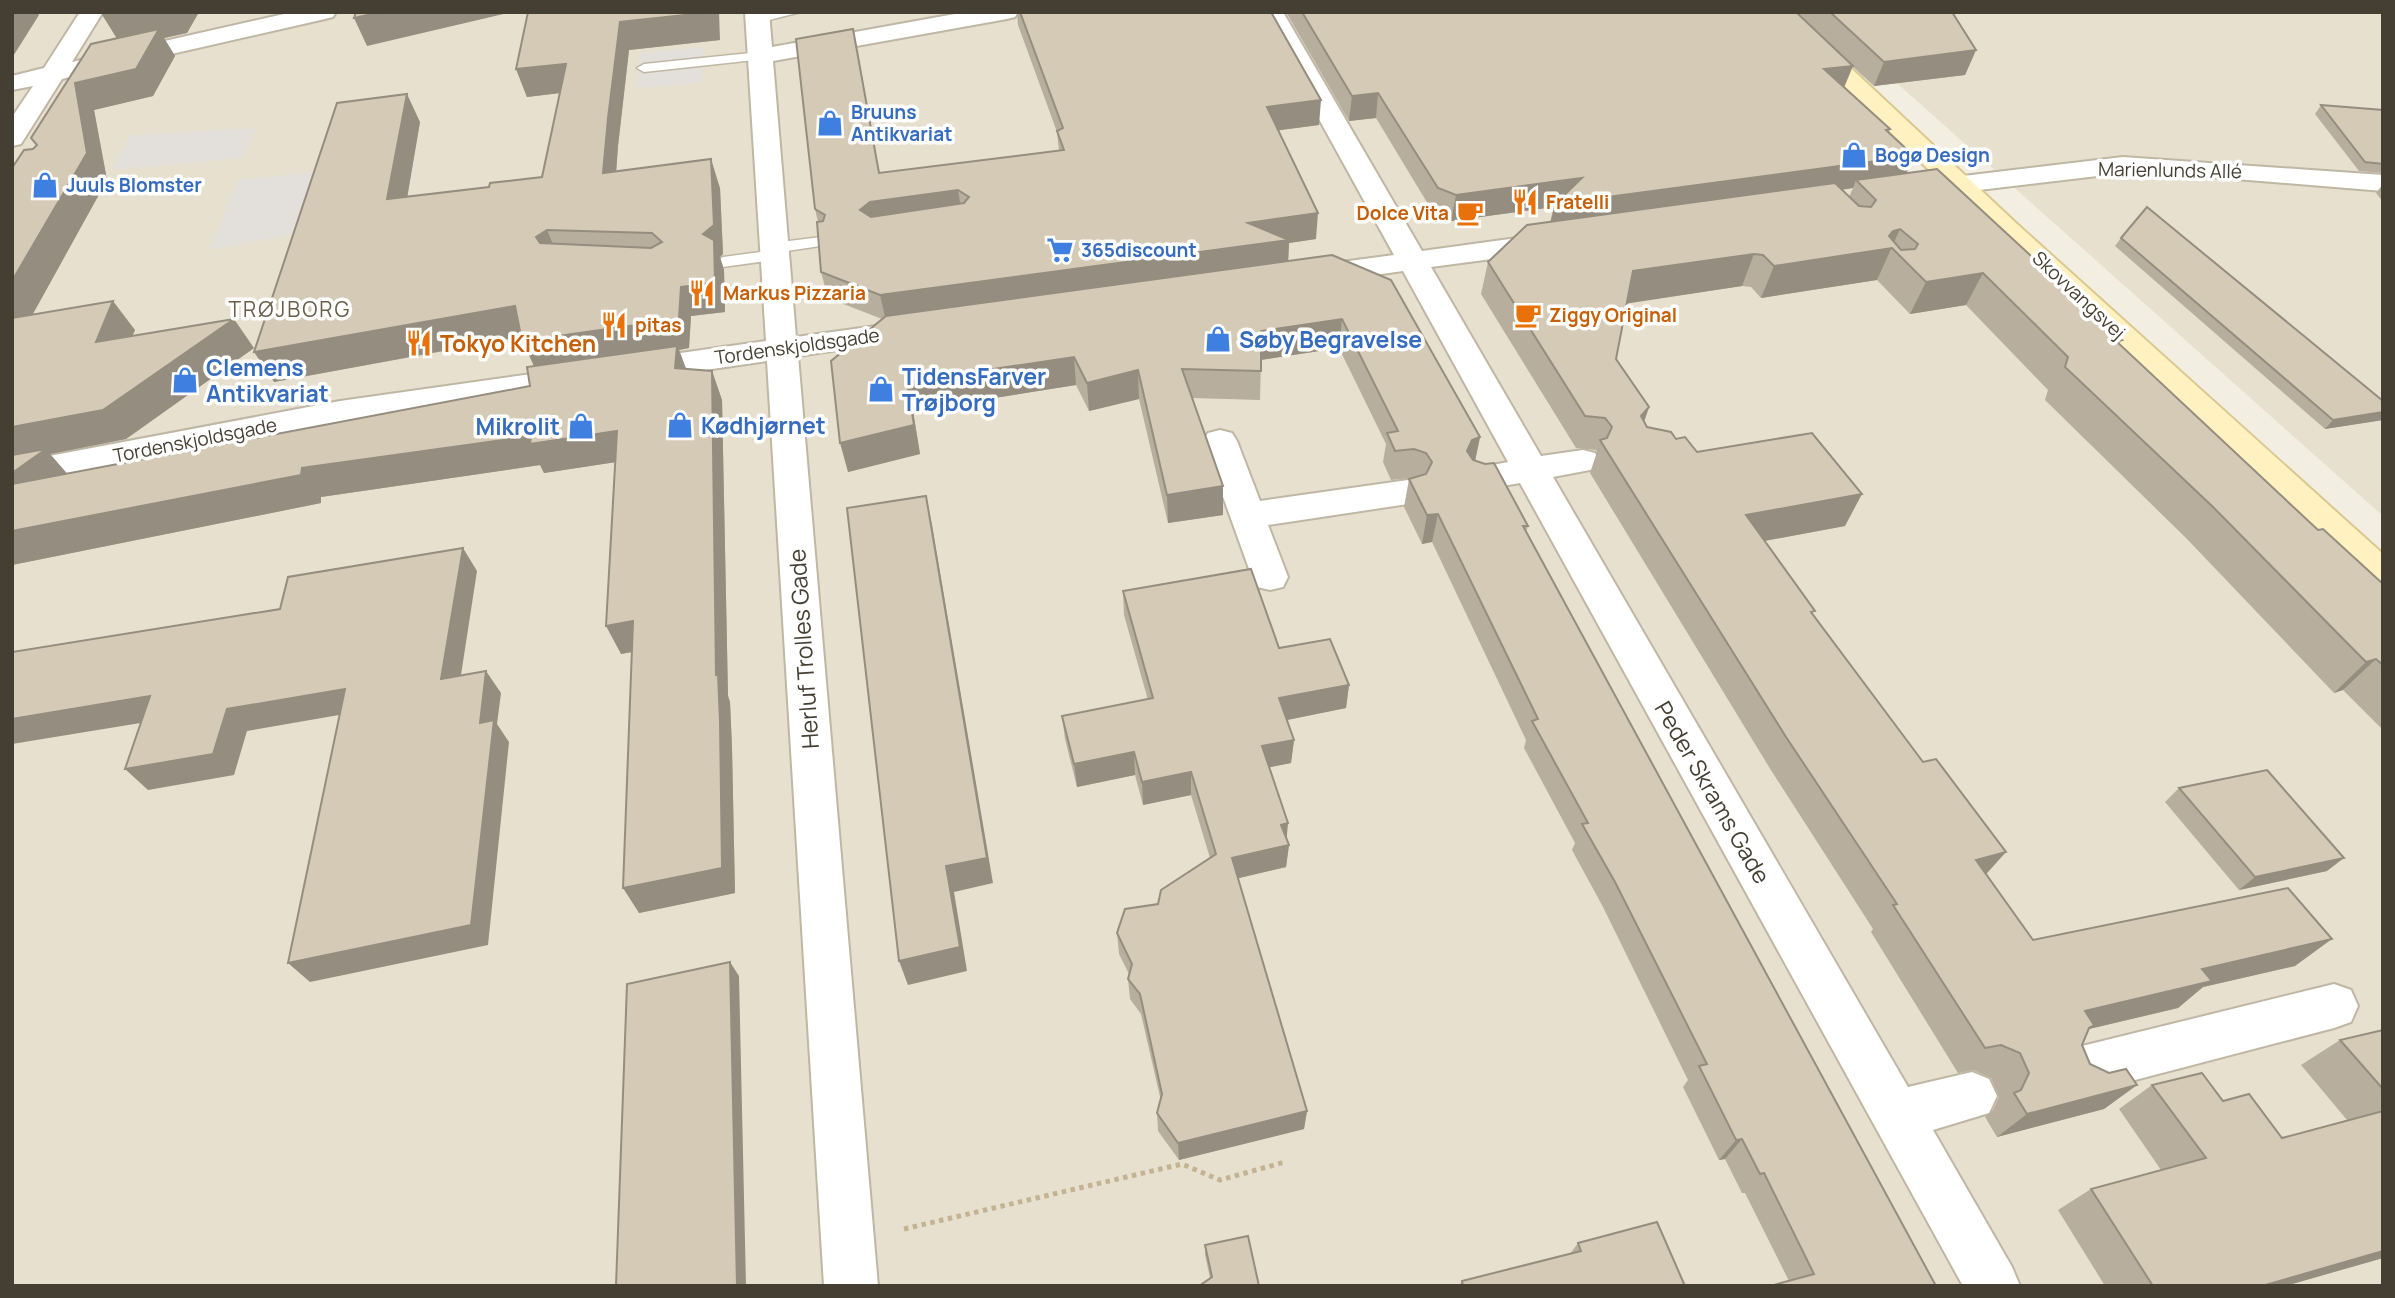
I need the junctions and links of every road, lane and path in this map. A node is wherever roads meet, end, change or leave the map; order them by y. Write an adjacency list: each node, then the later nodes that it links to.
1 (92, 12): 9 (street)
2 (325, 12): 9 (street)
3 (796, 12): 7 (lane)
4 (1007, 12): 7 (street)
5 (1271, 12): 19 (street, Peder Skrams Gade)
6 (1777, 12): 13 (street, Skovvangsvej)
7 (758, 29): 8 (lane); 17 (street, Herluf Trolles Gade)
8 (644, 68)
9 (53, 74): 10 (street); 11 (street)
10 (12, 83)
11 (12, 138)
12 (2383, 183): 13 (street, Marienlunds Allé)
13 (1959, 184): 14 (street); 30 (street, Skovvangsvej)
14 (1896, 192)
15 (1587, 237): 19 (street)
16 (821, 242): 17 (lane)
17 (773, 251): 18 (lane); 22 (street, Herluf Trolles Gade)
18 (723, 262)
19 (1413, 262): 20 (street); 25 (street, Peder Skrams Gade)
20 (1289, 278)
21 (945, 325): 22 (street, Tordenskjoldsgade)
22 (780, 348): 26 (street, Tordenskjoldsgade); 37 (street, Herluf Trolles Gade)
23 (1220, 441): 29 (street)
24 (1583, 461): 25 (street)
25 (1531, 470): 27 (street); 35 (street, Peder Skrams Gade)
26 (12, 475)
27 (1480, 478)
28 (1408, 492): 29 (street)
29 (1249, 515): 31 (street)
30 (2383, 575)
31 (1270, 577)
32 (2334, 1006): 33 (street)
33 (2078, 1071)
34 (1972, 1096): 35 (street)
35 (1896, 1115): 39 (street, Peder Skrams Gade)
36 (1285, 1162): 37 (path)
37 (848, 1242): 38 (street, Herluf Trolles Gade)
38 (851, 1286)
39 (1993, 1286)

